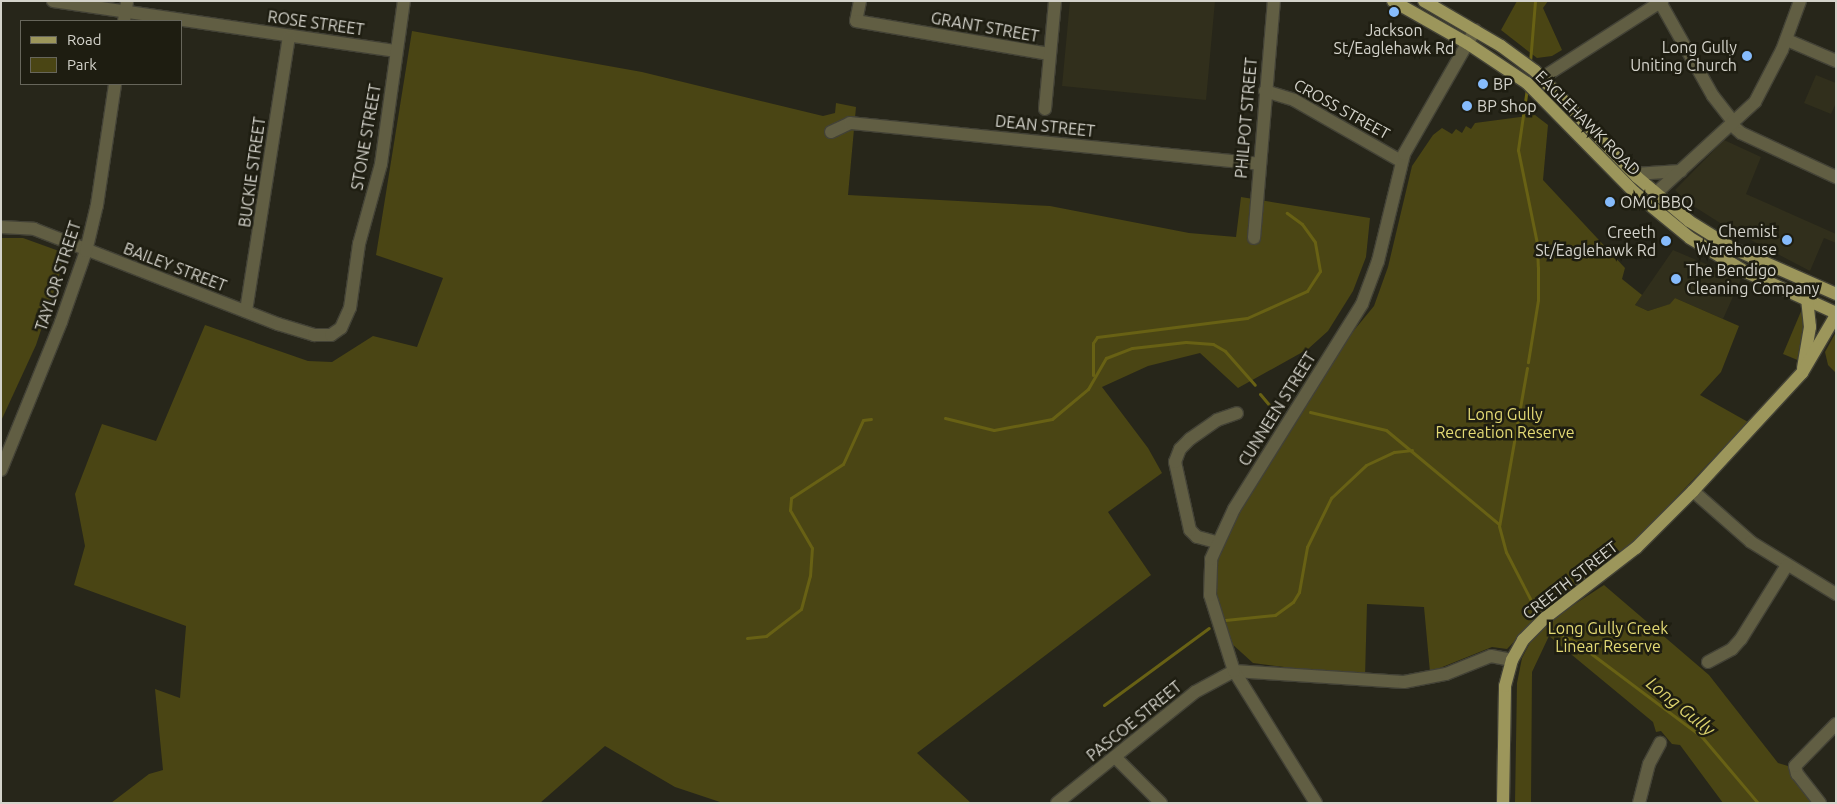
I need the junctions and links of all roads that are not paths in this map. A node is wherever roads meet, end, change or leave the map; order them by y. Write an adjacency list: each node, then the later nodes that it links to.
1 (53, 1): 10 (street, ROSE STREET)
2 (404, 1): 15 (street, STONE STREET)
3 (860, 1): 16 (street, GRANT STREET)
4 (1054, 1): 16 (street)
5 (1274, 1): 20 (street, PHILPOT STREET)
6 (1393, 1): 14 (main road, EAGLEHAWK ROAD)
7 (1424, 1): 11 (main road, EAGLEHAWK ROAD)
8 (1800, 1): 13 (street)
9 (1661, 2): 18 (street); 22 (street)
10 (125, 11): 12 (street, ROSE STREET)
11 (1475, 30): 14 (street, CUNNEEN STREET); 18 (main road, EAGLEHAWK ROAD)
12 (288, 36): 15 (street, ROSE STREET); 35 (street, BUCKIE STREET)
13 (1787, 40): 17 (street); 22 (street)
14 (1468, 43): 24 (street, CUNNEEN STREET); 34 (main road, EAGLEHAWK ROAD)
15 (396, 51): 37 (street, STONE STREET)
16 (1049, 54): 21 (street)
17 (1836, 61)
18 (1539, 74): 27 (main road, EAGLEHAWK ROAD)
19 (115, 85): 32 (street, TAYLOR STREET)
20 (1265, 91): 24 (street, CROSS STREET); 25 (street, PHILPOT STREET)
21 (1045, 110)
22 (1733, 124): 26 (street); 28 (street)
23 (831, 132): 25 (street, DEAN STREET)
24 (1401, 161): 42 (street, CUNNEEN STREET)
25 (1258, 164): 31 (street, PHILPOT STREET)
26 (1681, 171): 27 (street); 29 (street)
27 (1634, 174): 29 (main road, EAGLEHAWK ROAD)
28 (1836, 177)
29 (1655, 194): 33 (main road, EAGLEHAWK ROAD)
30 (1, 227): 32 (street, BAILEY STREET)
31 (1254, 238)
32 (86, 250): 35 (street, BAILEY STREET); 40 (street, TAYLOR STREET)
33 (1836, 294)
34 (1807, 300): 36 (main road, EAGLEHAWK ROAD); 38 (main road)
35 (246, 311): 37 (street, BAILEY STREET)
36 (1836, 314): 38 (main road, CREETH STREET)
37 (337, 332)
38 (1802, 373): 41 (main road, CREETH STREET)
39 (1237, 413): 42 (street)
40 (1, 470)
41 (1693, 491): 43 (street); 45 (main road, CREETH STREET)
42 (1216, 542): 47 (street, CUNNEEN STREET)
43 (1787, 565): 44 (street); 46 (street)
44 (1836, 594)
45 (1512, 660): 47 (street); 54 (main road)
46 (1708, 662)
47 (1234, 671): 50 (street, PASCOE STREET); 53 (street, CUNNEEN STREET)
48 (1836, 724): 56 (street)
49 (1660, 743): 55 (street)
50 (1115, 756): 51 (street, PASCOE STREET); 52 (street)
51 (1057, 803)
52 (1161, 803)
53 (1316, 803)
54 (1503, 803)
55 (1639, 803)
56 (1820, 803)

